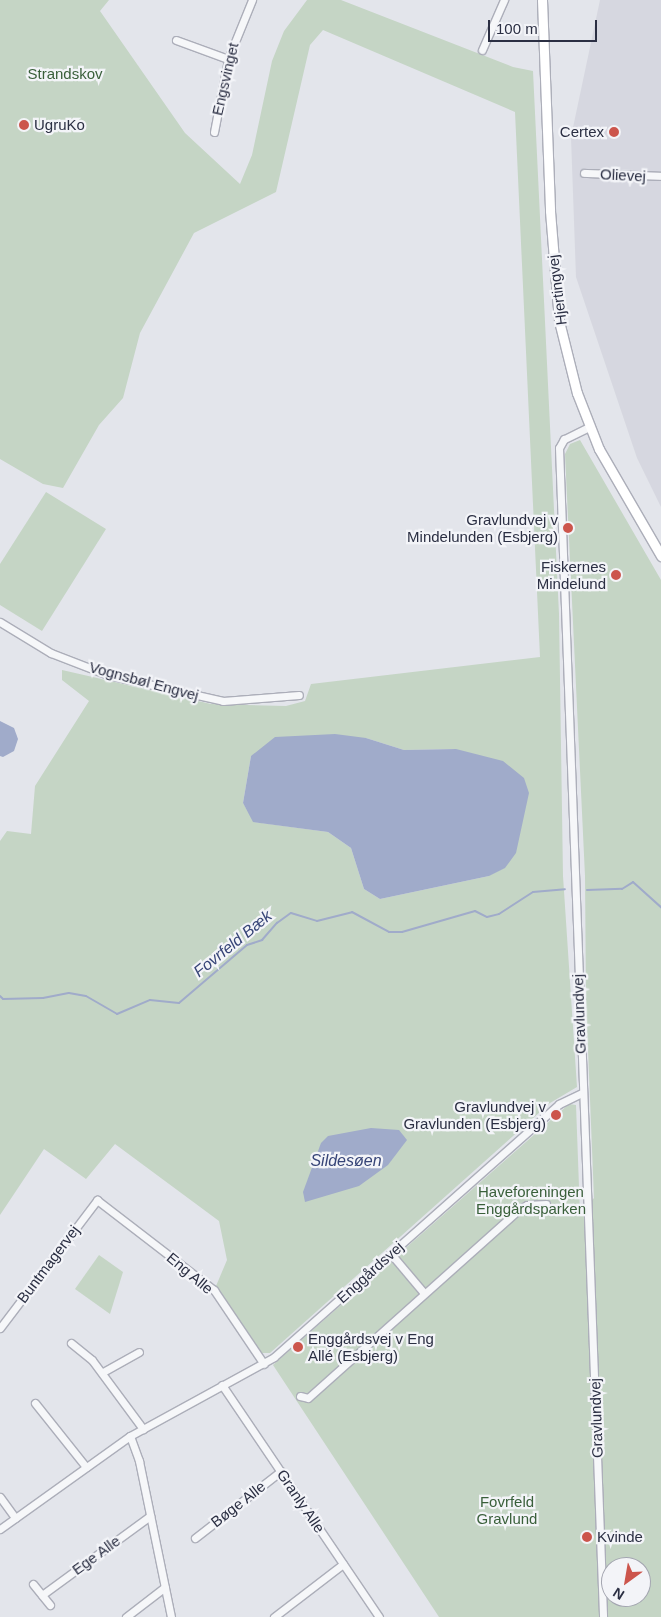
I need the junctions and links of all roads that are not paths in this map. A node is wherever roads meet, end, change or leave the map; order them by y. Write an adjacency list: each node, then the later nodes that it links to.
1 (252, 0): 6 (street, Engsvinget)
2 (504, 0): 5 (street)
3 (542, 0): 10 (main road, Hjertingvej)
4 (176, 40): 6 (street)
5 (482, 50)
6 (228, 59): 7 (street, Engsvinget)
7 (214, 132)
8 (584, 173): 9 (street, Olievej)
9 (661, 176)
10 (589, 427): 11 (main road, Hjertingvej); 14 (street, Gravlundvej)
11 (661, 556)
12 (0, 622): 13 (street, Vognsbøl Engvej)
13 (299, 695)
14 (582, 1093): 17 (street, Enggårdsvej); 45 (street, Gravlundvej)
15 (97, 1200): 19 (street, Buntmagervej); 22 (street, Eng Alle)
16 (546, 1204): 18 (street)
17 (391, 1254): 18 (street); 22 (street, Enggårdsvej)
18 (424, 1293): 25 (street)
19 (0, 1328)
20 (71, 1343): 23 (street)
21 (138, 1352): 23 (street)
22 (264, 1364): 24 (street, Enggårdsvej)
23 (103, 1372): 27 (street)
24 (222, 1385): 27 (street, Enggårdsvej); 30 (street, Granly Alle)
25 (300, 1396)
26 (36, 1403): 29 (street)
27 (143, 1429): 28 (street, Enggårdsvej)
28 (130, 1436): 29 (street, Enggårdsvej); 32 (street)
29 (86, 1467): 33 (street, Enggårdsvej)
30 (280, 1471): 35 (street, Bøge Alle); 36 (street, Granly Alle)
31 (0, 1497): 33 (street)
32 (150, 1516): 38 (street); 39 (street, Ege Alle)
33 (16, 1518): 34 (street, Enggårdsvej)
34 (0, 1529)
35 (195, 1538)
36 (343, 1564): 43 (street); 44 (street, Granly Alle)
37 (33, 1584): 39 (street)
38 (165, 1587): 41 (street); 42 (street)
39 (42, 1595): 40 (street)
40 (50, 1606)
41 (126, 1617)
42 (171, 1617)
43 (274, 1617)
44 (378, 1617)
45 (603, 1617)

